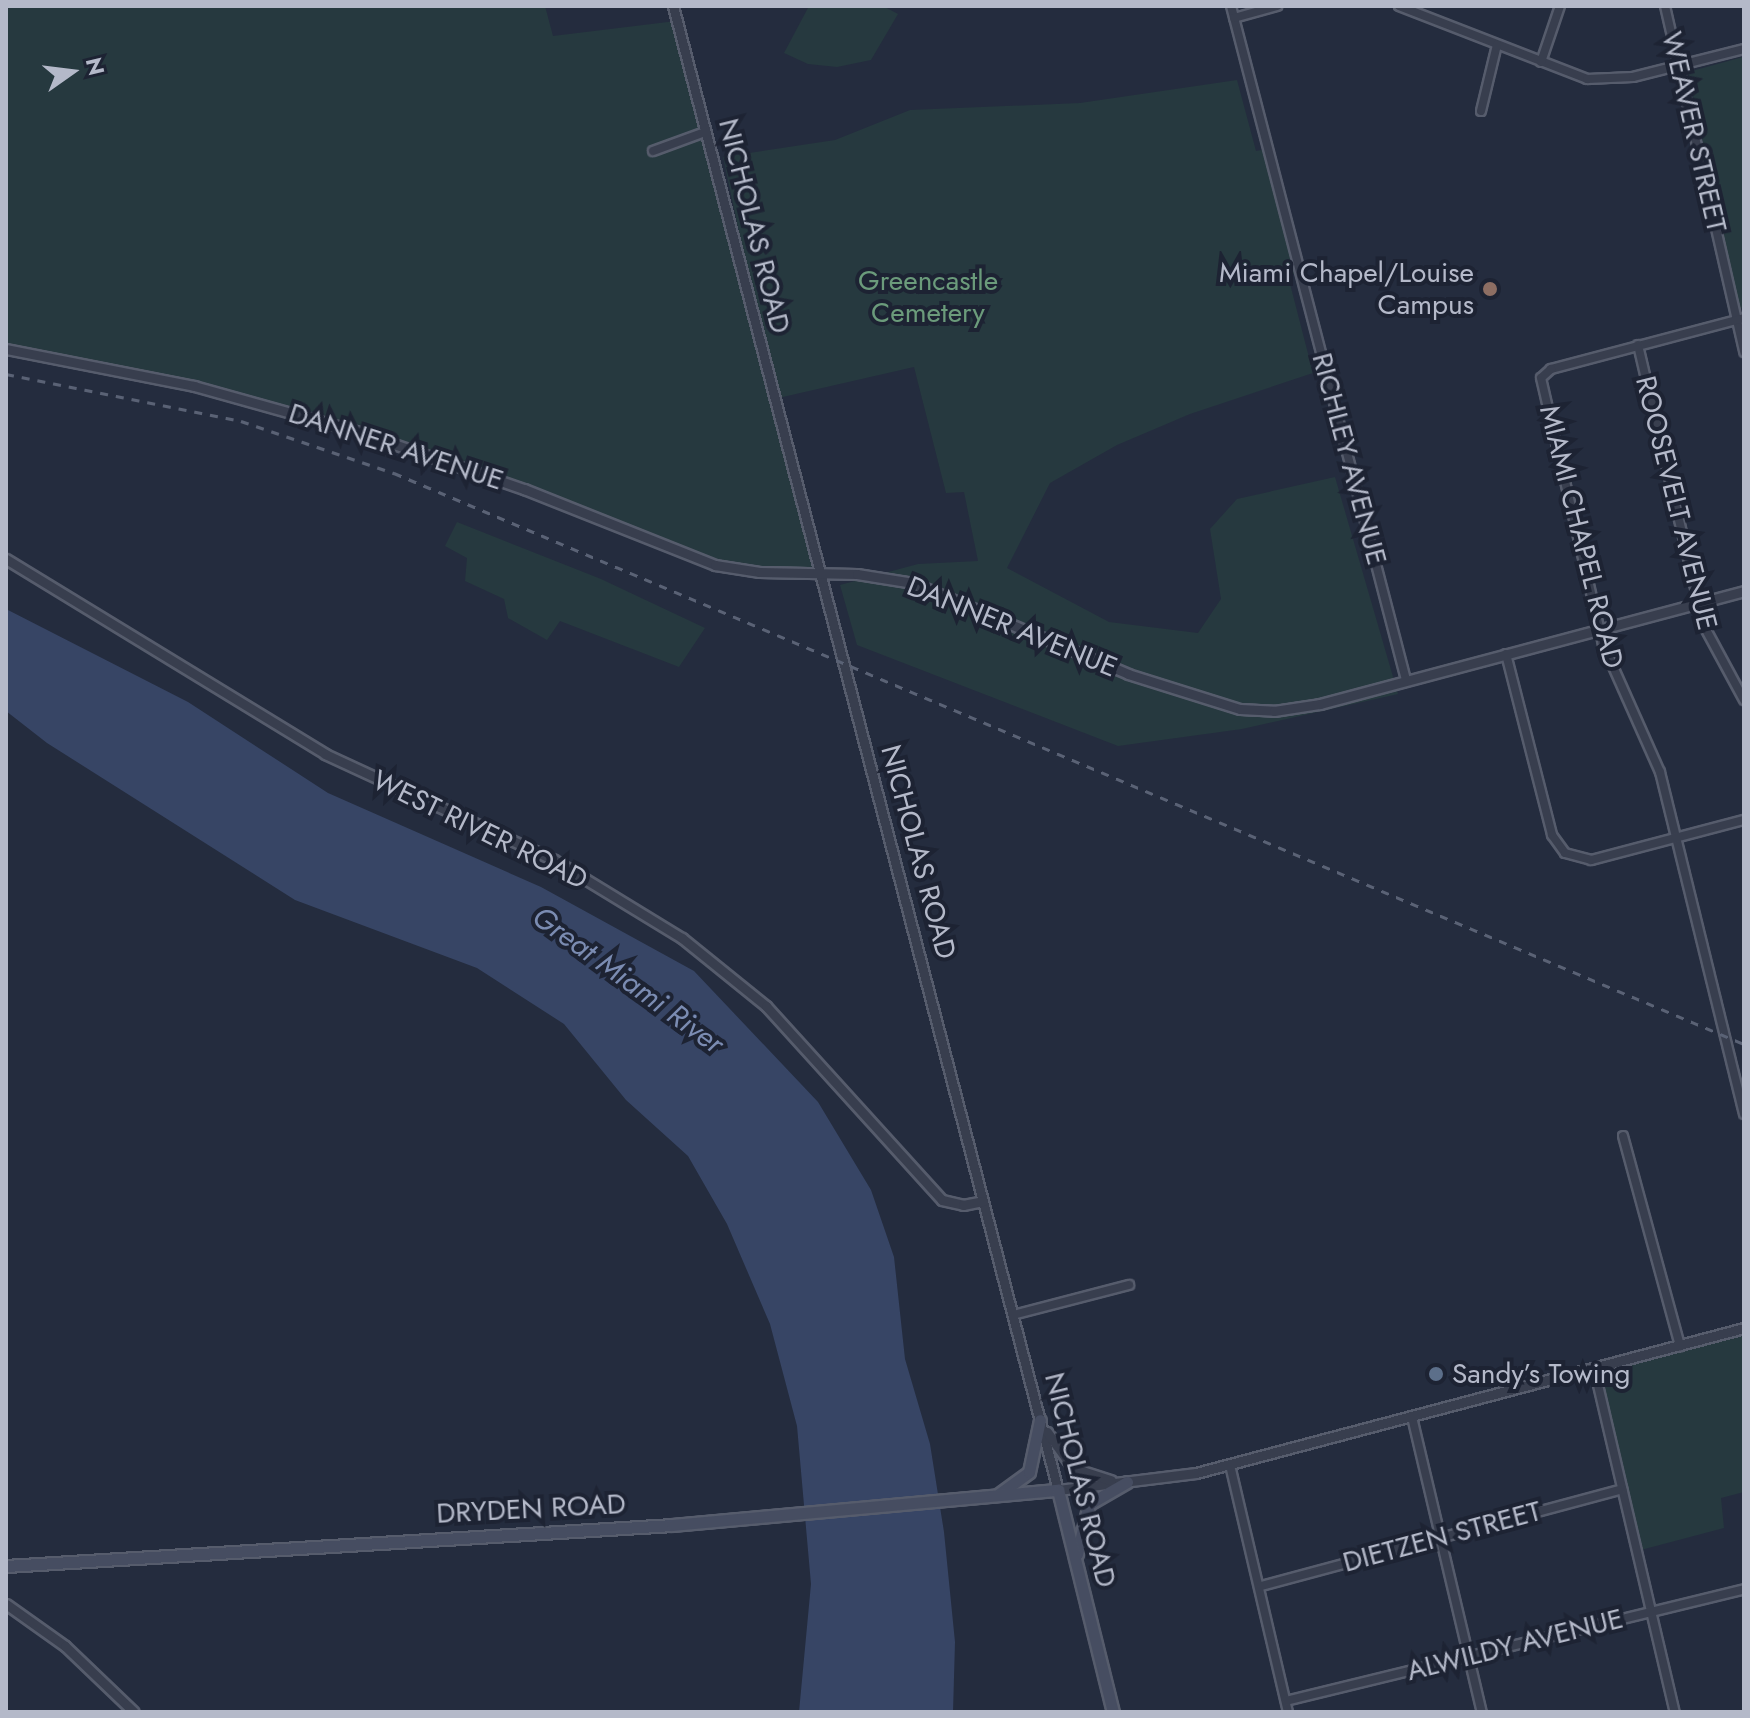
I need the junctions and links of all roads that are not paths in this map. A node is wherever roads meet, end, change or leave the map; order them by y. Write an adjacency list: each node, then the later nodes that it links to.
1 (673, 6): 14 (street, NICHOLAS ROAD)
2 (1231, 6): 8 (street, RICHLEY AVENUE)
3 (1277, 6): 8 (street)
4 (1399, 6): 7 (street)
5 (1560, 6): 11 (street)
6 (1665, 6): 12 (street, WEAVER STREET)
7 (1411, 8): 9 (street)
8 (1234, 18): 26 (street, RICHLEY AVENUE)
9 (1497, 45): 11 (street); 13 (street)
10 (1744, 49): 12 (street)
11 (1541, 62): 12 (street)
12 (1678, 66): 16 (street, WEAVER STREET)
13 (1481, 111)
14 (705, 132): 15 (street); 21 (street, NICHOLAS ROAD)
15 (653, 151)
16 (1740, 319): 17 (street); 19 (street, WEAVER STREET)
17 (1638, 345): 23 (street, ROOSEVELT AVENUE); 24 (street, MIAMI CHAPEL ROAD)
18 (6, 349): 21 (street, DANNER AVENUE)
19 (1744, 352)
20 (6, 559): 32 (street, WEST RIVER ROAD)
21 (818, 572): 26 (street, DANNER AVENUE); 32 (street, NICHOLAS ROAD)
22 (1744, 591): 23 (street, DANNER AVENUE)
23 (1697, 603): 24 (street, DANNER AVENUE); 27 (street, ROOSEVELT AVENUE)
24 (1599, 629): 25 (street, DANNER AVENUE); 29 (street, MIAMI CHAPEL ROAD)
25 (1506, 654): 26 (street, DANNER AVENUE); 29 (street)
26 (1406, 680)
27 (1744, 700)
28 (1744, 820): 29 (street)
29 (1676, 837): 30 (street, MIAMI CHAPEL ROAD)
30 (1744, 1114)
31 (1623, 1136): 36 (street)
32 (983, 1201): 34 (street, NICHOLAS ROAD)
33 (1129, 1285): 34 (street)
34 (1013, 1315): 39 (street, NICHOLAS ROAD)
35 (1744, 1328): 36 (street)
36 (1680, 1346): 37 (street)
37 (1594, 1368): 38 (street); 43 (street)
38 (1412, 1417): 40 (street); 45 (street)
39 (1040, 1420): 41 (street); 42 (main road); 44 (street, NICHOLAS ROAD)
40 (1230, 1465): 41 (street); 48 (street)
41 (1127, 1482): 44 (street); 47 (main road)
42 (1021, 1488): 44 (main road, DRYDEN ROAD); 46 (main road, DRYDEN ROAD)
43 (1622, 1489): 45 (street, DIETZEN STREET); 51 (street)
44 (1058, 1490): 47 (main road, NICHOLAS ROAD)
45 (1441, 1538): 48 (street, DIETZEN STREET); 52 (street)
46 (6, 1566)
47 (1077, 1567): 55 (main road, NICHOLAS ROAD)
48 (1261, 1586): 53 (street)
49 (1744, 1589): 51 (street, ALWILDY AVENUE)
50 (6, 1604): 54 (street)
51 (1652, 1612): 52 (street, ALWILDY AVENUE); 58 (street)
52 (1469, 1657): 53 (street, ALWILDY AVENUE); 57 (street)
53 (1286, 1701): 56 (street)
54 (134, 1712)
55 (1113, 1712)
56 (1288, 1712)
57 (1482, 1712)
58 (1675, 1712)

